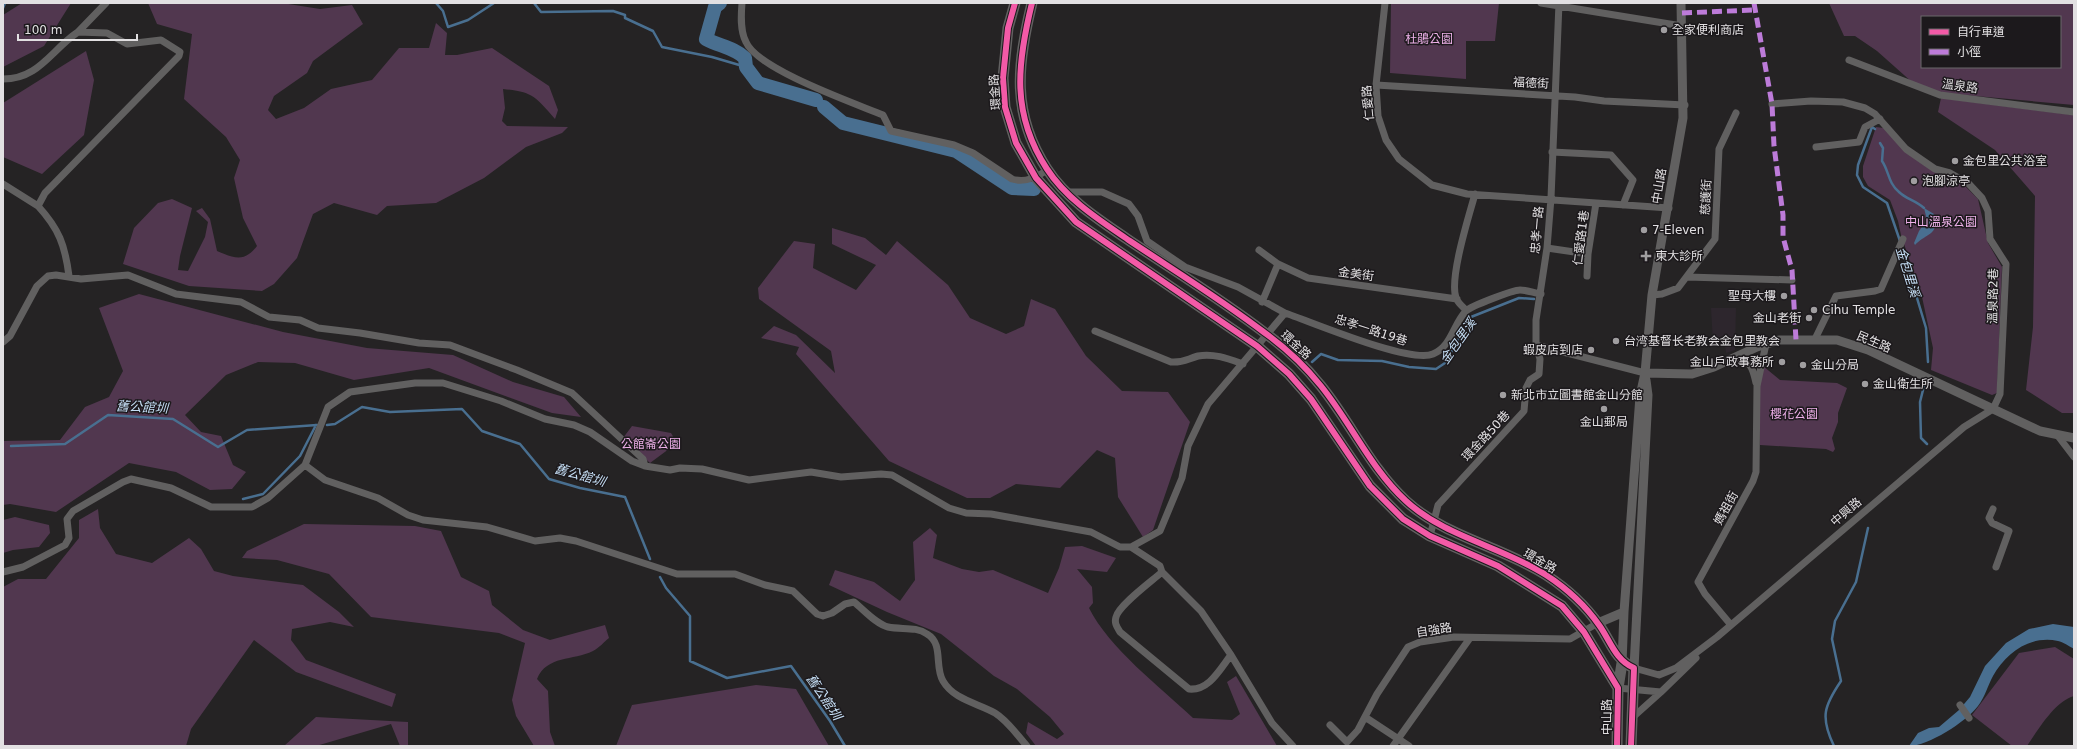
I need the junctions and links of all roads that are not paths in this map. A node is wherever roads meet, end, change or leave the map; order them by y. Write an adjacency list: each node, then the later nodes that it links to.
1 (106, 3): 10 (street)
2 (742, 3): 25 (street)
3 (1015, 3): 25 (main road, 環金路)
4 (1032, 3): 24 (main road, 環金路)
5 (1385, 3): 15 (street, 仁愛路)
6 (1541, 3): 8 (street)
7 (1681, 3): 9 (street, 中山路)
8 (1559, 5): 9 (street); 16 (street, 忠孝一路)
9 (1682, 26): 18 (street, 中山路)
10 (78, 32): 13 (street); 32 (street)
11 (1849, 60): 19 (street, 溫泉路)
12 (3, 79): 13 (street)
13 (11, 79): 14 (street)
14 (3, 84)
15 (1376, 85): 16 (street, 福德街); 28 (street, 仁愛路)
16 (1554, 96): 18 (street, 福德街); 23 (street, 忠孝一路)
17 (1772, 104): 21 (street)
18 (1685, 105): 33 (street, 中山路)
19 (2074, 112)
20 (1736, 113): 41 (street, 慈護街)
21 (1880, 119): 22 (street); 60 (street, 溫泉路2巷)
22 (1816, 147)
23 (1552, 152): 29 (street, 忠孝一路); 31 (street)
24 (1047, 170): 25 (street); 27 (main road, 環金路)
25 (1036, 178): 55 (main road, 環金路)
26 (3, 184): 32 (street)
27 (1065, 192): 46 (street, 忠孝一路19巷); 50 (main road, 環金路)
28 (1475, 194): 29 (street, 仁愛路); 45 (street)
29 (1551, 198): 30 (street, 仁愛路); 35 (street, 忠孝一路)
30 (1596, 203): 31 (street, 仁愛路); 37 (street, 仁愛路1巷)
31 (1623, 205): 33 (street, 仁愛路)
32 (38, 206): 39 (street)
33 (1669, 208): 44 (street, 中山路)
34 (1903, 239): 51 (street)
35 (1547, 248): 37 (street); 43 (street, 忠孝一路)
36 (1259, 250): 38 (street, 金美街)
37 (1588, 254): 40 (street, 仁愛路1巷)
38 (1278, 264): 45 (street, 金美街); 46 (street)
39 (69, 276): 52 (street); 65 (street)
40 (1587, 276)
41 (1687, 277): 42 (street); 44 (street, 慈護街)
42 (1792, 280)
43 (1541, 294): 47 (street); 54 (street, 忠孝一路)
44 (1652, 295): 58 (street, 中山路)
45 (1457, 300): 47 (street)
46 (1262, 302): 48 (street, 忠孝一路19巷)
47 (1466, 310): 48 (street, 忠孝一路19巷)
48 (1285, 313): 50 (street)
49 (1095, 331): 57 (street)
50 (1266, 334): 55 (street); 67 (main road, 環金路)
51 (1815, 339): 53 (street, 民生路); 60 (street, 民生路)
52 (3, 342)
53 (1766, 344): 56 (street, 民生路); 59 (street, 媽祖街)
54 (1536, 345): 58 (street); 67 (street, 環金路50巷)
55 (1257, 346): 57 (street); 68 (main road, 環金路)
56 (1736, 358): 58 (street, 民生路); 59 (street, 媽祖街)
57 (1243, 364): 69 (street)
58 (1646, 373): 73 (street, 中山路); 81 (street, 中山路)
59 (1757, 386): 75 (street, 媽祖街)
60 (1993, 409): 61 (street, 民生路); 75 (street, 中興路)
61 (2058, 436): 62 (street, 民生路); 63 (street)
62 (2074, 438)
63 (2074, 457)
64 (305, 465): 65 (street); 71 (street); 92 (street)
65 (645, 466): 69 (street)
66 (1993, 509): 70 (street)
67 (1434, 521): 68 (street, 環金路50巷); 74 (main road, 環金路)
68 (1430, 536): 76 (main road, 環金路)
69 (1131, 547): 72 (street)
70 (1996, 567)
71 (3, 572)
72 (1162, 572): 79 (street); 79 (street)
73 (1624, 612): 74 (street); 80 (street, 中山路)
74 (1598, 623): 76 (street, 自強路); 80 (main road, 環金路)
75 (1731, 625): 77 (street, 中興路)
76 (1584, 632): 78 (street, 自強路); 82 (main road, 環金路)
77 (1717, 636): 81 (street, 中興路); 84 (street, 中興路)
78 (1470, 638): 86 (street, 自強路); 90 (street)
79 (1232, 655): 93 (street)
80 (1622, 663): 81 (main road); 82 (main road, 中山路)
81 (1634, 668): 83 (main road, 中山路)
82 (1618, 688): 83 (street); 96 (main road, 中山路)
83 (1633, 690): 84 (street); 87 (main road, 中山路)
84 (1661, 692): 87 (street, 中興路)
85 (1960, 705): 88 (street)
86 (1365, 717): 90 (street); 91 (street, 自強路)
87 (1632, 718): 97 (main road, 中山路)
88 (1969, 718)
89 (1330, 725): 91 (street, 自強路)
90 (1398, 738): 94 (street); 95 (street)
91 (1345, 744)
92 (1027, 746)
93 (1293, 746)
94 (1393, 746)
95 (1409, 746)
96 (1617, 746)
97 (1630, 746)

